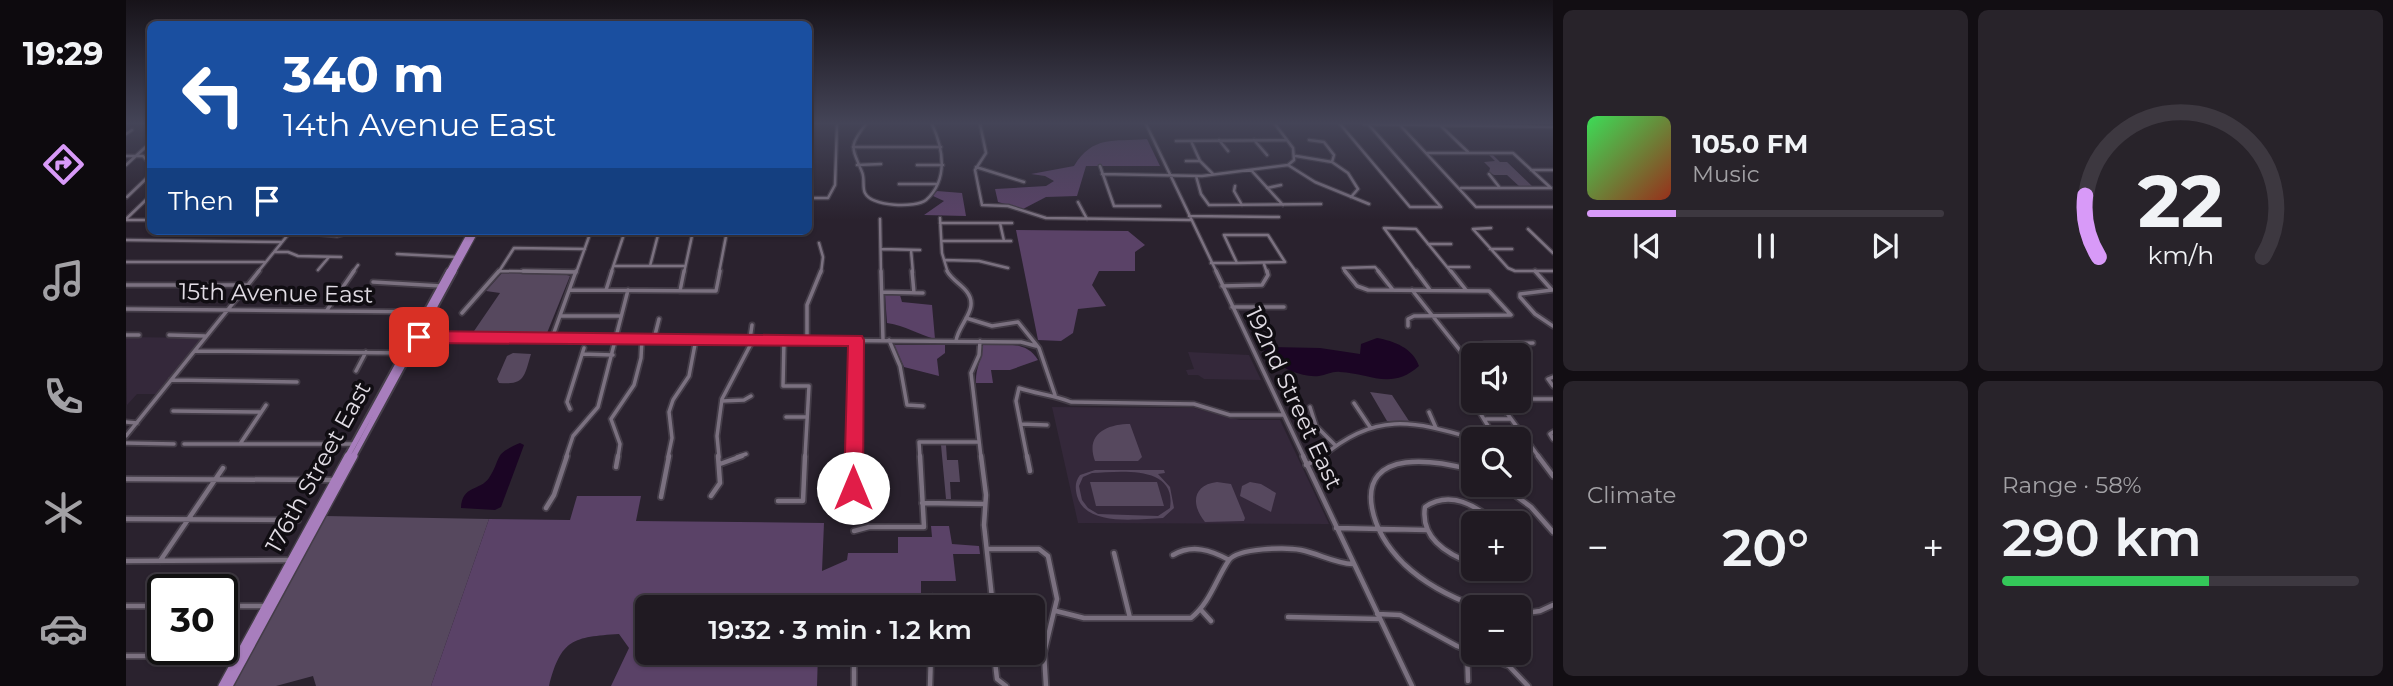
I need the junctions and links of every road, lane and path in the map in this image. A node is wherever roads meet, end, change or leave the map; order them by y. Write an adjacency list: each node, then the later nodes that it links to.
1 (136, 156): 14 (street); 20 (street)
2 (836, 156): 46 (street)
3 (855, 156): 21 (street)
4 (942, 156): 22 (street)
5 (984, 156): 25 (street)
6 (1161, 156): 30 (street, 192nd Street East)
7 (1198, 156): 16 (street)
8 (1295, 156): 17 (street); 23 (street)
9 (1334, 156): 17 (street)
10 (1367, 156): 11 (street)
11 (1395, 156)
12 (1429, 156): 41 (street)
13 (1516, 156): 27 (street)
14 (147, 160)
15 (1186, 161): 16 (street)
16 (1200, 161): 31 (street)
17 (1332, 162): 45 (street)
18 (881, 164): 21 (street)
19 (917, 164): 22 (street)
20 (126, 165)
21 (857, 165): 37 (street)
22 (943, 165): 37 (street)
23 (1288, 165): 26 (street); 45 (street)
24 (1100, 166): 29 (street)
25 (976, 167): 35 (street); 58 (street)
26 (1251, 170): 31 (street); 40 (street)
27 (1531, 170): 28 (street); 43 (street)
28 (1553, 170)
29 (1102, 174): 30 (street); 53 (street)
30 (1169, 174): 33 (street); 59 (street, 192nd Street East)
31 (1213, 174): 33 (street)
32 (1489, 174): 42 (street)
33 (1196, 176): 51 (street)
34 (147, 178): 44 (street)
35 (1024, 182)
36 (899, 184): 37 (street)
37 (937, 184)
38 (1281, 185): 40 (street)
39 (1235, 186): 51 (street)
40 (1267, 188): 52 (street)
41 (1459, 188): 42 (street); 54 (street)
42 (1500, 188): 43 (street)
43 (1552, 188)
44 (127, 197)
45 (1351, 197): 50 (street)
46 (812, 198)
47 (147, 200): 55 (street)
48 (1078, 202): 61 (street)
49 (1321, 204): 52 (street)
50 (1369, 204)
51 (1242, 205): 52 (street)
52 (1283, 205)
53 (1160, 206)
54 (1553, 207)
55 (130, 211): 62 (street)
56 (1045, 212): 58 (street)
57 (1279, 217): 59 (street)
58 (1046, 218): 61 (street)
59 (1189, 218): 61 (street); 99 (street, 192nd Street East)
60 (880, 219): 86 (street)
61 (1087, 219)
62 (126, 220): 63 (street)
63 (147, 220)
64 (1000, 223): 65 (street); 77 (street); 78 (street)
65 (1012, 223)
66 (1490, 228): 85 (street)
67 (1528, 229): 91 (street)
68 (287, 235): 80 (street)
69 (470, 235): 95 (main road, 176th Street East)
70 (471, 235): 110 (main road, 176th Street East)
71 (590, 235): 84 (street)
72 (624, 235): 103 (street)
73 (658, 235): 104 (street)
74 (692, 235): 105 (street)
75 (726, 235): 128 (street)
76 (126, 240): 80 (street)
77 (943, 241): 78 (street); 96 (street)
78 (1004, 241): 79 (street)
79 (1011, 241)
80 (282, 242): 90 (street)
81 (819, 243): 159 (street)
82 (1428, 244): 83 (street); 106 (street); 125 (street)
83 (1451, 244)
84 (585, 248): 111 (street); 114 (street)
85 (1490, 248): 87 (street); 112 (street)
86 (881, 249): 88 (street); 129 (street)
87 (1512, 249)
88 (911, 250): 89 (street); 130 (street)
89 (920, 250)
90 (274, 252): 93 (street); 98 (street)
91 (1553, 253)
92 (397, 254): 95 (street)
93 (329, 257): 94 (street); 109 (street)
94 (341, 257)
95 (456, 257): 110 (main road, 176th Street East)
96 (945, 260): 108 (street); 143 (street)
97 (126, 262): 98 (street)
98 (265, 262): 117 (street)
99 (1211, 262): 100 (street); 119 (street, 192nd Street East)
100 (1237, 263): 101 (street); 101 (street)
101 (1263, 263): 119 (street)
102 (358, 265): 136 (street)
103 (614, 265): 104 (street); 121 (street)
104 (650, 266): 105 (street)
105 (685, 266): 128 (street)
106 (1447, 267): 107 (street); 126 (street)
107 (1469, 267)
108 (1008, 268)
109 (318, 270)
110 (452, 270): 118 (main road, 176th Street East); 151 (main road, 176th Street East)
111 (499, 271): 114 (street); 138 (street)
112 (1535, 271): 113 (street); 127 (street)
113 (1553, 271)
114 (576, 272): 120 (street)
115 (373, 282): 118 (street)
116 (126, 285): 117 (street)
117 (247, 285): 135 (street)
118 (441, 286): 137 (main road, 176th Street East)
119 (1222, 286): 132 (street, 192nd Street East)
120 (570, 290): 121 (street); 139 (street)
121 (606, 290): 122 (street)
122 (628, 290): 128 (street); 140 (street)
123 (1393, 290): 123 (street); 124 (street)
124 (1412, 290): 125 (street); 141 (street)
125 (1430, 290): 126 (street)
126 (1465, 290): 141 (street)
127 (1552, 290): 145 (street)
128 (680, 291)
129 (882, 292): 130 (street); 161 (street)
130 (914, 293): 131 (street)
131 (923, 293)
132 (1232, 307): 133 (street); 193 (street, 192nd Street East)
133 (1284, 307)
134 (126, 309): 135 (street, 15th Avenue East)
135 (228, 310): 136 (street, 15th Avenue East); 150 (street)
136 (327, 310): 137 (street, 15th Avenue East)
137 (426, 312): 151 (main road, 176th Street East)
138 (462, 313)
139 (560, 316): 140 (street); 152 (street)
140 (621, 316): 153 (street)
141 (1431, 316): 146 (street); 168 (street)
142 (659, 318): 155 (street)
143 (966, 318): 162 (street); 164 (street)
144 (752, 325): 157 (street)
145 (1552, 325)
146 (1408, 326)
147 (126, 335): 148 (street)
148 (139, 335)
149 (169, 335): 150 (street)
150 (207, 336): 166 (street)
151 (416, 337): 152 (street); 169 (main road, 176th Street East); 176 (main road, 176th Street East)
152 (552, 338): 153 (street)
153 (615, 339): 154 (street); 171 (street)
154 (642, 339): 155 (street); 219 (street)
155 (654, 339): 156 (street)
156 (696, 339): 157 (street); 231 (street)
157 (752, 340): 158 (street); 182 (street)
158 (784, 340): 159 (street); 195 (street)
159 (807, 340): 160 (street)
160 (856, 340): 161 (street); 229 (street)
161 (886, 340): 162 (street); 185 (street)
162 (956, 341): 163 (street)
163 (980, 341): 164 (street); 209 (street)
164 (1036, 346): 178 (street)
165 (584, 348): 170 (street)
166 (195, 351): 167 (street); 174 (street)
167 (366, 352): 169 (street); 172 (street)
168 (1461, 352)
169 (404, 353): 176 (main road); 214 (main road, 176th Street East)
170 (582, 354): 171 (street); 187 (street)
171 (614, 355): 236 (street)
172 (356, 371)
173 (1551, 378): 177 (street)
174 (171, 380): 175 (street); 199 (street)
175 (297, 382)
176 (392, 385): 237 (main road, 176th Street East)
177 (1553, 386)
178 (1055, 395): 193 (street); 200 (street)
179 (751, 396): 182 (street)
180 (1531, 398): 181 (street)
181 (1553, 399)
182 (722, 401): 217 (street)
183 (1354, 403): 202 (street)
184 (266, 405): 189 (street)
185 (922, 405)
186 (1310, 407): 215 (street)
187 (570, 409)
188 (173, 411): 189 (street)
189 (261, 412): 213 (street)
190 (1429, 412): 204 (street)
191 (1481, 413): 196 (street)
192 (1506, 413): 197 (street)
193 (1283, 415): 218 (street, 192nd Street East)
194 (786, 417): 195 (street)
195 (807, 417): 233 (street)
196 (1486, 419): 197 (street); 203 (street)
197 (1511, 419): 221 (street)
198 (126, 422): 199 (street)
199 (137, 423): 207 (street)
200 (1021, 425): 201 (street); 224 (street)
201 (1047, 425)
202 (1370, 427): 204 (street); 215 (street)
203 (1490, 427)
204 (1436, 428): 206 (street)
205 (1552, 432): 208 (street)
206 (1461, 435)
207 (126, 436)
208 (1553, 439)
209 (979, 442): 234 (street); 235 (street)
210 (126, 443): 211 (street)
211 (174, 444)
212 (184, 444): 213 (street)
213 (240, 444): 214 (street)
214 (353, 444): 227 (main road, 176th Street East)
215 (1335, 445): 218 (street)
216 (746, 454): 217 (street)
217 (720, 464): 230 (street)
218 (1306, 465): 242 (street, 192nd Street East)
219 (616, 467)
220 (1461, 467): 243 (street)
221 (1547, 467): 222 (street); 225 (street)
222 (1553, 467)
223 (223, 468): 228 (street)
224 (1030, 471)
225 (1553, 476)
226 (126, 479): 228 (street)
227 (333, 480): 228 (street); 237 (main road); 251 (main road, 176th Street East)
228 (214, 481): 240 (street)
229 (858, 495)
230 (711, 496)
231 (661, 497)
232 (1518, 497): 246 (street)
233 (778, 501)
234 (922, 503): 235 (street); 245 (street)
235 (985, 504): 247 (street)
236 (546, 508)
237 (323, 510): 282 (main road, 176th Street East)
238 (1480, 511): 244 (street)
239 (126, 519): 240 (street)
240 (188, 520): 241 (street); 254 (street)
241 (298, 520)
242 (1336, 528): 243 (street); 255 (street, 192nd Street East)
243 (1378, 529): 244 (street); 257 (street)
244 (1427, 530): 250 (street)
245 (854, 531)
246 (1553, 532)
247 (987, 548): 256 (street); 264 (street)
248 (1114, 553): 268 (street)
249 (1173, 555): 252 (street)
250 (1461, 558)
251 (289, 560): 254 (street); 262 (main road, 176th Street East)
252 (1229, 560): 255 (street); 263 (street)
253 (126, 561): 254 (street)
254 (160, 562)
255 (1353, 564): 266 (street, 192nd Street East)
256 (992, 595)
257 (1461, 600)
258 (1553, 604): 265 (street)
259 (126, 606): 260 (street)
260 (147, 606)
261 (238, 606): 262 (street)
262 (264, 606): 273 (main road, 176th Street East)
263 (1201, 610): 268 (street); 269 (street)
264 (1056, 611): 268 (street); 286 (street)
265 (1531, 612)
266 (1379, 616): 267 (street); 270 (street); 287 (street, 192nd Street East)
267 (1288, 617)
268 (1130, 618)
269 (1211, 621)
270 (1461, 647)
271 (126, 656): 272 (street)
272 (147, 656)
273 (238, 656)
274 (233, 665): 281 (main road, 176th Street East)
275 (854, 665): 283 (street)
276 (930, 665): 284 (street)
277 (996, 665): 285 (street)
278 (1467, 665): 280 (street)
279 (1506, 665): 288 (street)
280 (1468, 681)
281 (222, 686)
282 (229, 686)
283 (854, 686)
284 (929, 686)
285 (1006, 686)
286 (1046, 686)
287 (1412, 686)
288 (1528, 686)

